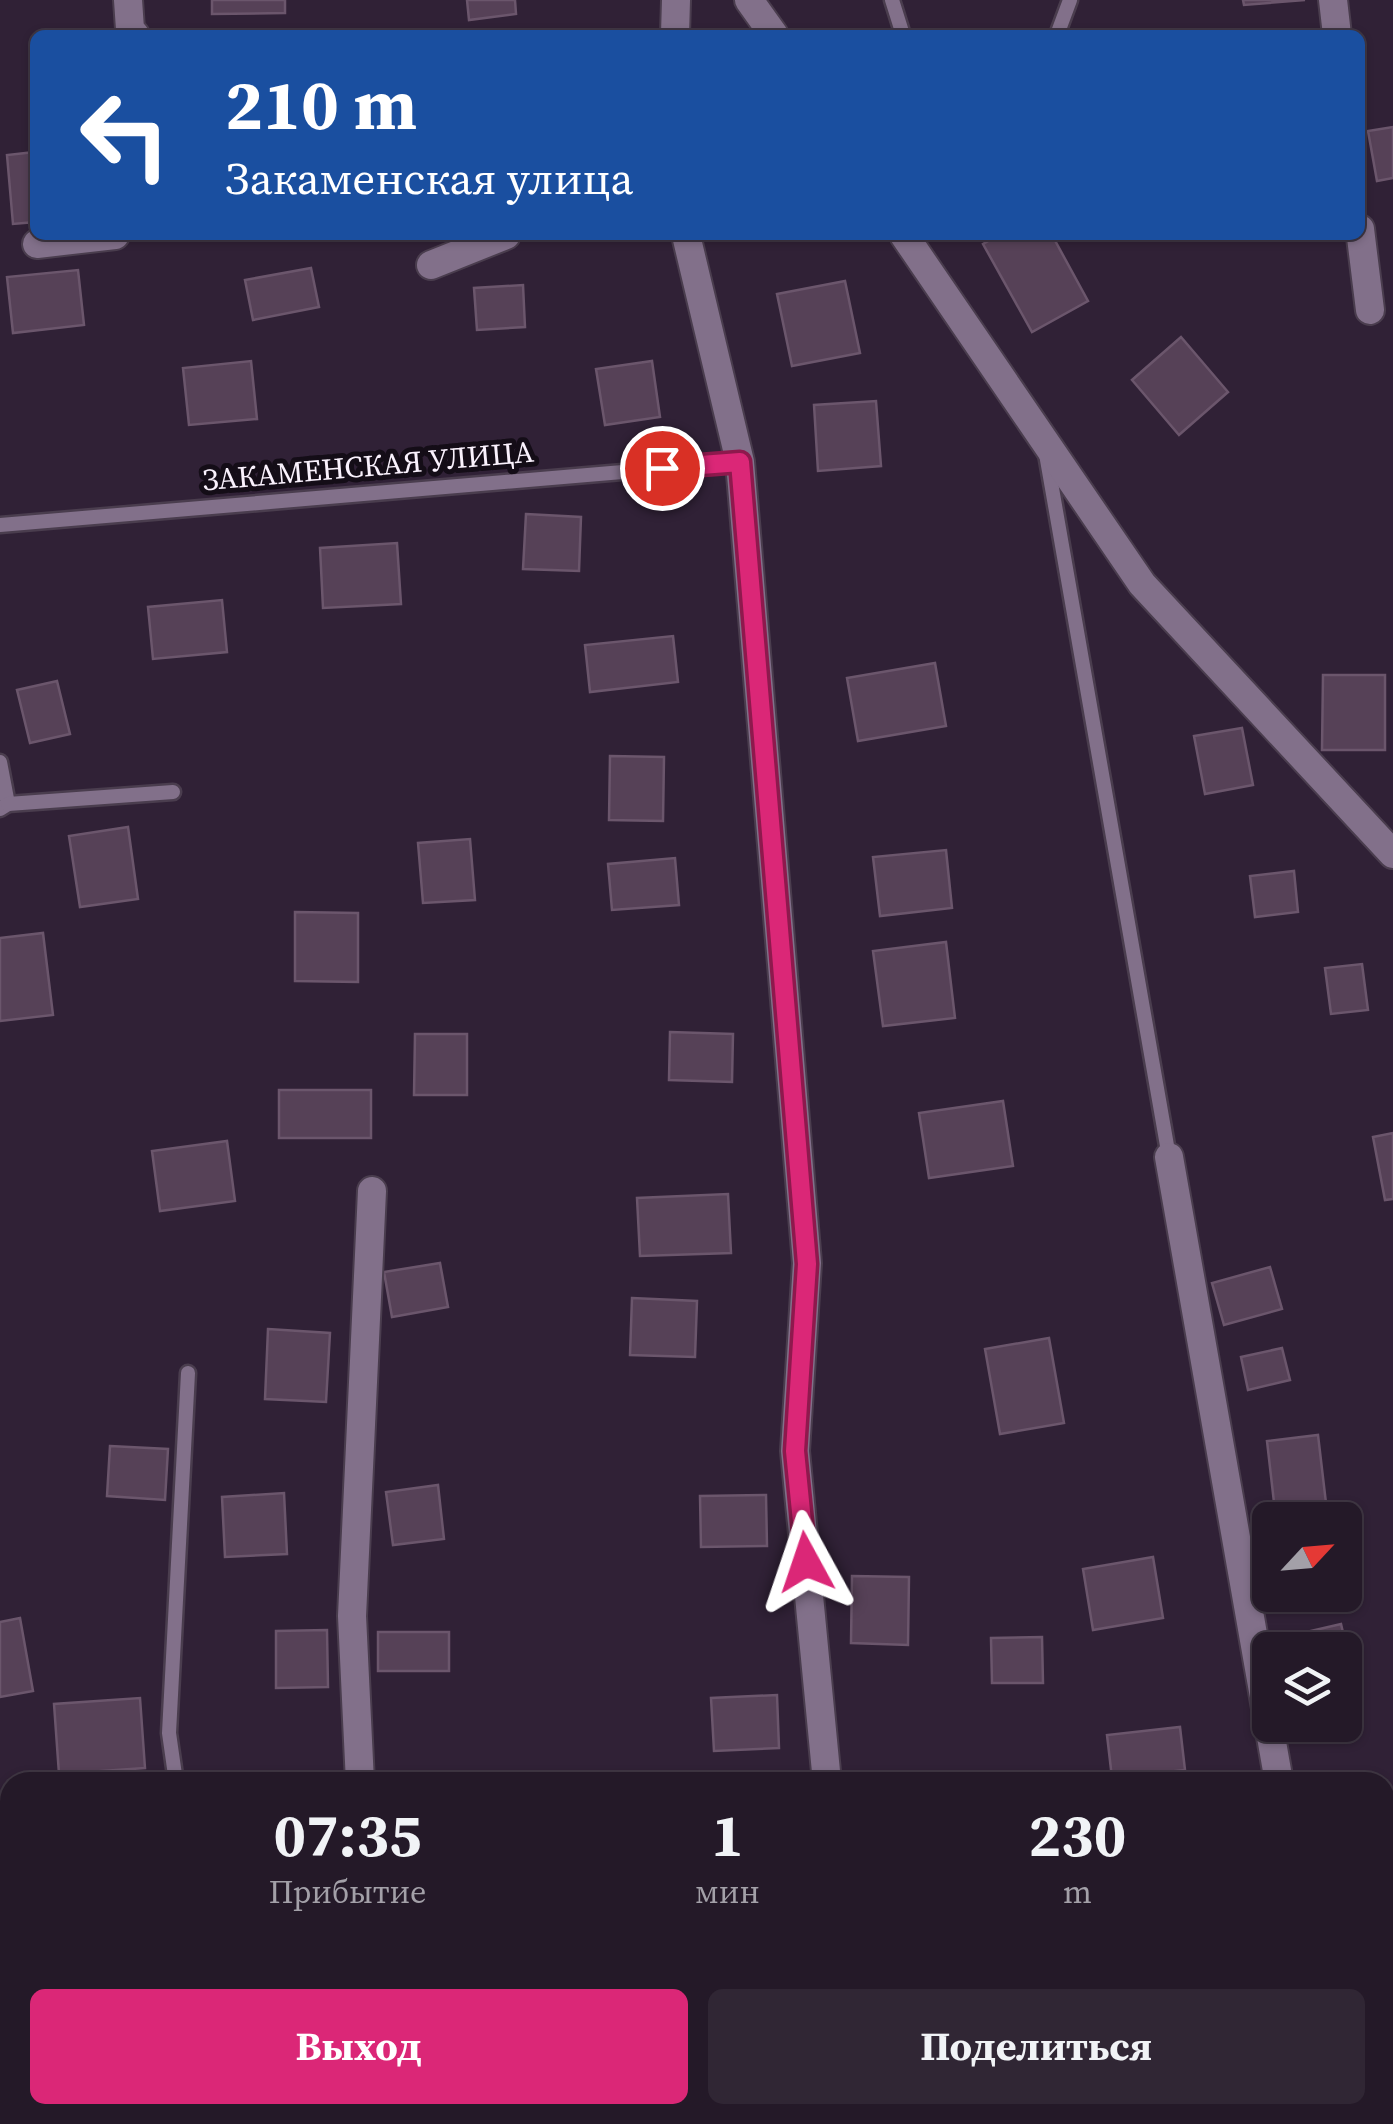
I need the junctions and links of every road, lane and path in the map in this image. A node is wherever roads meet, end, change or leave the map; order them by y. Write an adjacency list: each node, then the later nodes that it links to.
1 (128, 0): 7 (street)
2 (676, 0): 8 (street)
3 (750, 0): 9 (street)
4 (892, 0): 10 (lane)
5 (1070, 0): 11 (lane)
6 (1333, 0): 12 (street)
7 (130, 30)
8 (675, 30)
9 (771, 30)
10 (901, 30)
11 (1059, 30)
12 (1336, 30)
13 (72, 240): 18 (street)
14 (494, 240): 19 (street)
15 (687, 240): 22 (street)
16 (907, 240): 21 (street)
17 (1355, 240): 20 (street)
18 (37, 244)
19 (431, 266)
20 (1370, 310)
21 (1043, 441): 27 (street); 28 (lane)
22 (740, 462): 23 (lane, ЗАКАМЕНСКАЯ УЛИЦА); 33 (street)
23 (0, 525)
24 (0, 762): 26 (lane)
25 (173, 792): 26 (lane)
26 (4, 807)
27 (1393, 854)
28 (1170, 1157): 34 (street)
29 (372, 1191): 32 (street)
30 (188, 1373): 31 (lane)
31 (175, 1772)
32 (360, 1772)
33 (825, 1772)
34 (1277, 1772)

